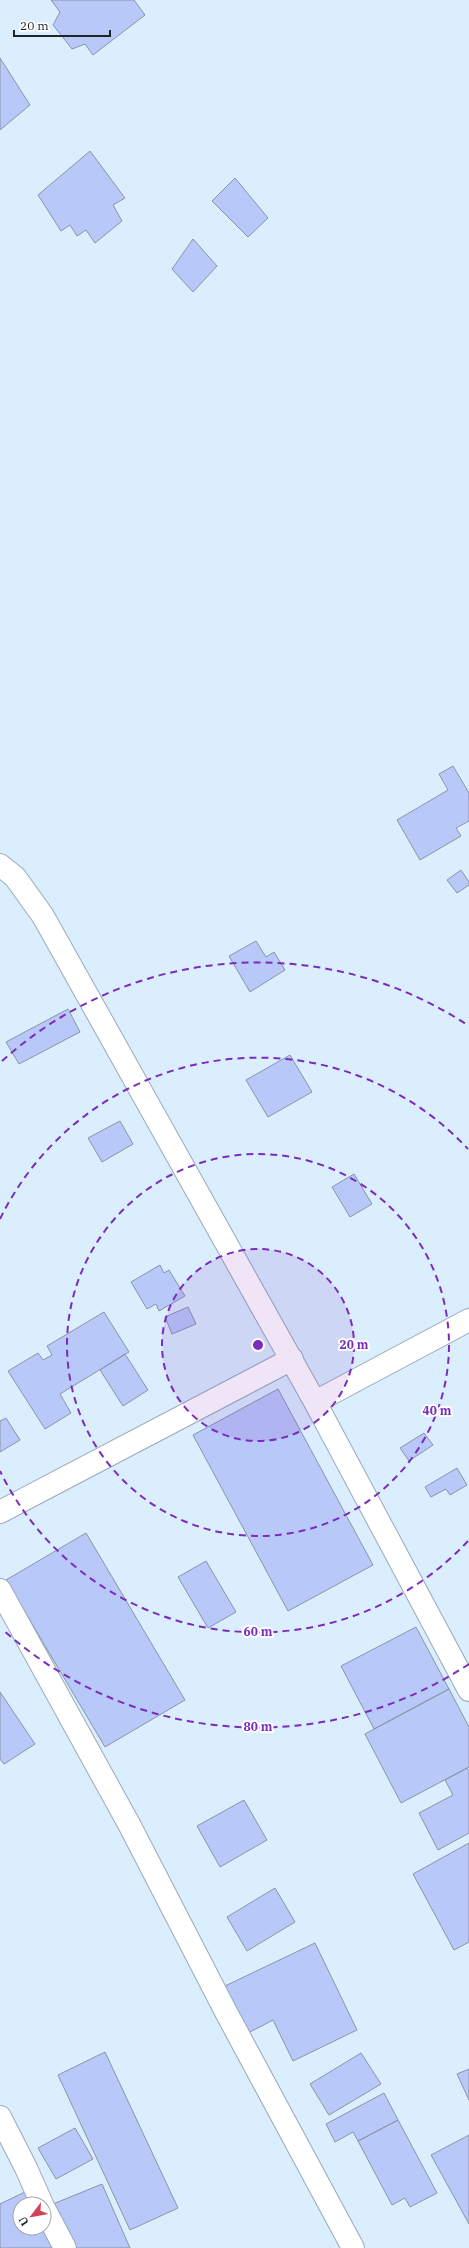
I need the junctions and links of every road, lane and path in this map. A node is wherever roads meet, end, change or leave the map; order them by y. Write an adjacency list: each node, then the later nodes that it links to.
1 (0, 865): 3 (street)
2 (469, 1320): 4 (street)
3 (292, 1359): 4 (street); 5 (street)
4 (315, 1402): 7 (street)
5 (0, 1512)
6 (0, 1590): 12 (street)
7 (469, 1690)
8 (0, 2117): 9 (street)
9 (38, 2196)
10 (52, 2223): 11 (street)
11 (65, 2248)
12 (354, 2248)

